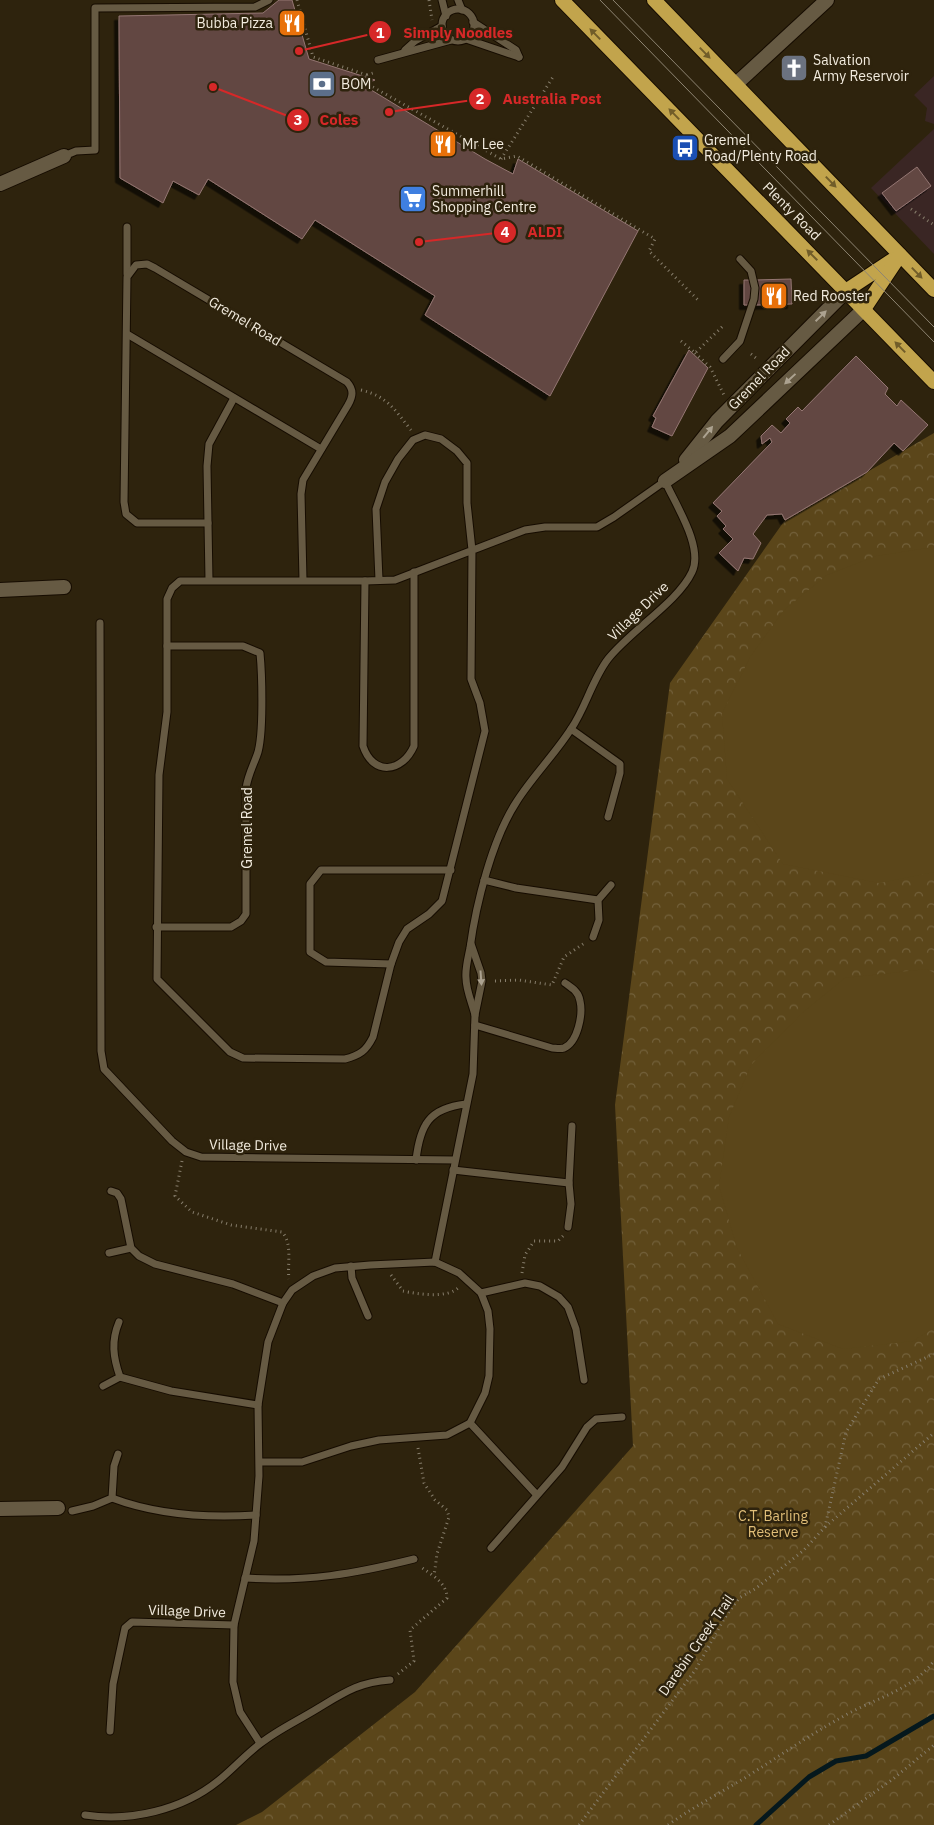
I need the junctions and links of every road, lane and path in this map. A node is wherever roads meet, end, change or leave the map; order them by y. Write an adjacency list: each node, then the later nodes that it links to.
1 (269, 0): 22 (lane)
2 (297, 0): 19 (path)
3 (428, 0): 12 (path)
4 (442, 0): 10 (lane)
5 (458, 0): 9 (lane)
6 (562, 0): 31 (highway, Plenty Road, one-way to 6)
7 (654, 0): 21 (highway, one-way to 21)
8 (827, 0): 21 (street)
9 (462, 10): 10 (lane); 11 (lane)
10 (446, 16): 13 (lane)
11 (473, 22): 14 (lane); 14 (lane)
12 (431, 23)
13 (442, 26): 15 (lane); 16 (lane)
14 (466, 39): 15 (lane)
15 (451, 40): 16 (lane)
16 (403, 52): 17 (lane)
17 (378, 60)
18 (376, 72): 19 (path)
19 (367, 74): 23 (path)
20 (554, 77): 23 (path)
21 (736, 84): 28 (highway, one-way to 28)
22 (64, 156): 24 (street)
23 (501, 159): 33 (path)
24 (0, 184)
25 (911, 209): 26 (path)
26 (934, 225)
27 (127, 227): 30 (lane)
28 (900, 256): 31 (highway); 32 (highway, one-way to 32); 34 (highway)
29 (740, 259): 41 (lane)
30 (127, 277): 36 (lane); 43 (lane, Gremel Road)
31 (847, 290): 34 (highway, Plenty Road); 45 (street, Gremel Road, one-way to 31)
32 (934, 290)
33 (700, 302)
34 (864, 309): 42 (highway, Plenty Road, one-way to 34); 48 (street, Gremel Road, one-way to 48)
35 (724, 325): 38 (path)
36 (127, 334): 44 (lane); 50 (lane)
37 (681, 340): 38 (path)
38 (695, 353): 45 (path)
39 (751, 354): 40 (path)
40 (756, 358)
41 (723, 359)
42 (934, 382)
43 (352, 388): 46 (path); 47 (lane)
44 (234, 398): 47 (lane); 50 (lane)
45 (732, 406): 48 (street, Gremel Road, one-way to 45)
46 (418, 438): 51 (lane, Gremel Road); 55 (lane)
47 (321, 449): 54 (lane)
48 (678, 471): 49 (street, Gremel Road)
49 (665, 481): 51 (lane, Gremel Road); 61 (lane, Village Drive)
50 (208, 523): 53 (lane)
51 (472, 550): 52 (lane, Gremel Road); 63 (lane, Gremel Road)
52 (414, 572): 55 (lane, Gremel Road); 56 (lane)
53 (209, 580): 54 (lane, Gremel Road); 60 (lane, Gremel Road)
54 (303, 580): 56 (lane, Gremel Road)
55 (379, 580): 56 (lane, Gremel Road)
56 (365, 581)
57 (64, 587): 58 (street)
58 (0, 590)
59 (100, 623): 77 (lane, Village Drive)
60 (167, 646): 67 (lane, Gremel Road); 67 (lane, Gremel Road)
61 (571, 729): 62 (lane); 64 (lane, Village Drive)
62 (608, 816)
63 (451, 870): 70 (lane, Gremel Road); 70 (lane)
64 (484, 880): 66 (lane); 69 (lane, Village Drive)
65 (610, 885): 66 (lane)
66 (598, 900): 68 (lane)
67 (156, 927): 70 (lane, Gremel Road)
68 (592, 937): 71 (path)
69 (470, 943): 73 (lane, Village Drive); 73 (lane, Village Drive, one-way to 73)
70 (391, 964)
71 (495, 981)
72 (565, 983): 74 (lane)
73 (475, 1015): 74 (lane, Village Drive)
74 (475, 1026): 75 (lane, Village Drive)
75 (466, 1104): 78 (lane); 79 (lane, Village Drive)
76 (572, 1126): 81 (lane)
77 (186, 1152): 78 (lane, Village Drive); 91 (path)
78 (416, 1160): 79 (lane, Village Drive)
79 (455, 1160): 80 (lane, Village Drive)
80 (453, 1170): 81 (lane); 86 (lane, Village Drive)
81 (569, 1183): 83 (lane)
82 (111, 1191): 84 (lane)
83 (568, 1227): 90 (path)
84 (130, 1248): 85 (lane); 93 (lane)
85 (109, 1253)
86 (435, 1262): 87 (lane, Village Drive); 89 (lane)
87 (384, 1264): 88 (lane, Village Drive); 89 (path)
88 (351, 1266): 91 (lane, Village Drive); 94 (lane)
89 (466, 1279): 92 (lane)
90 (520, 1284): 92 (lane); 98 (lane)
91 (295, 1288): 93 (lane, Village Drive)
92 (481, 1293): 102 (lane)
93 (283, 1303): 100 (lane, Village Drive)
94 (368, 1316)
95 (119, 1322): 97 (lane)
96 (934, 1354): 113 (path)
97 (120, 1377): 99 (lane); 100 (lane)
98 (584, 1380)
99 (103, 1386)
100 (258, 1405): 106 (lane, Village Drive)
101 (622, 1417): 107 (lane)
102 (470, 1423): 104 (lane); 107 (lane)
103 (934, 1433): 113 (path, Darebin Creek Trail)
104 (417, 1437): 106 (lane); 116 (path)
105 (118, 1454): 108 (lane)
106 (259, 1462): 112 (lane, Village Drive)
107 (536, 1494): 114 (lane)
108 (112, 1498): 111 (lane); 112 (lane)
109 (58, 1508): 110 (street)
110 (0, 1509)
111 (72, 1511)
112 (256, 1516): 117 (lane, Village Drive)
113 (825, 1527): 125 (path, Darebin Creek Trail)
114 (491, 1548)
115 (412, 1559): 116 (path); 117 (lane)
116 (434, 1576): 120 (path)
117 (246, 1578): 118 (lane, Village Drive)
118 (234, 1625): 121 (lane, Village Drive); 122 (lane, Village Drive)
119 (934, 1661): 126 (path)
120 (390, 1680): 122 (lane)
121 (110, 1731)
122 (260, 1743): 124 (lane)
123 (934, 1745): 127 (path)
124 (85, 1815)
125 (579, 1825)
126 (668, 1825)
127 (830, 1825)

